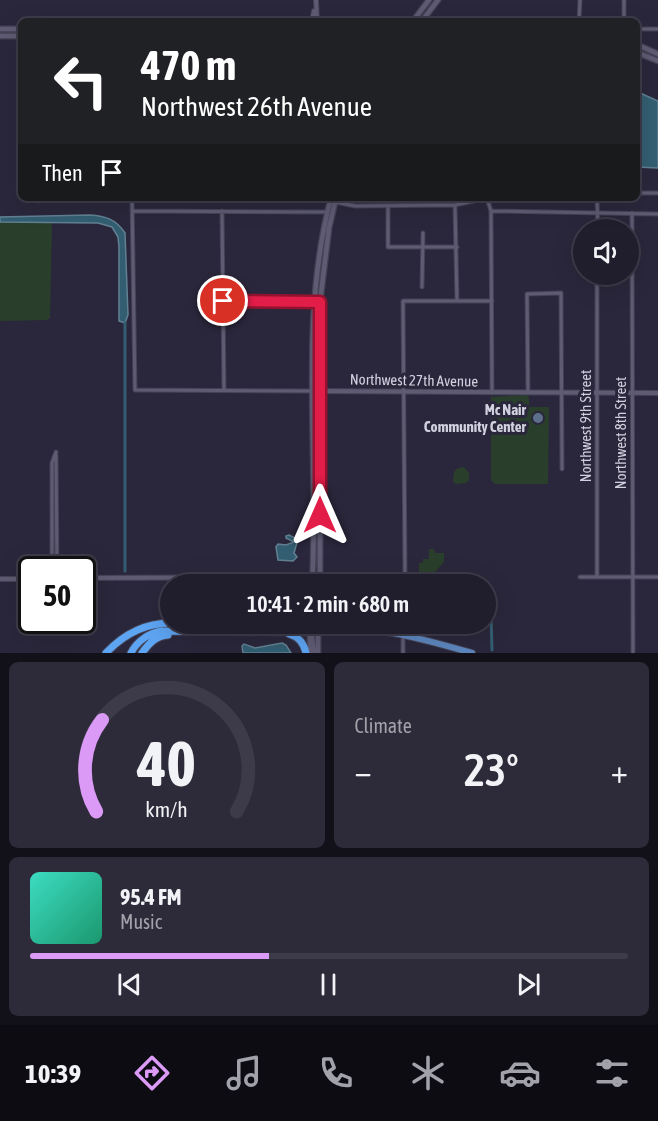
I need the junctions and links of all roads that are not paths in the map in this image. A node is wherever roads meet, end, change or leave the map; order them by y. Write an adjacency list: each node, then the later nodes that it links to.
1 (429, 0): 7 (main road)
2 (438, 0): 8 (main road)
3 (580, 0): 9 (street)
4 (624, 0): 10 (street)
5 (316, 2): 6 (street)
6 (314, 18)
7 (415, 18)
8 (424, 18)
9 (579, 18)
10 (624, 18)
11 (0, 29): 12 (main road)
12 (18, 29)
13 (640, 29): 14 (street)
14 (658, 29)
15 (0, 36): 16 (main road)
16 (18, 36)
17 (640, 46): 19 (main road)
18 (640, 54): 20 (main road)
19 (658, 54)
20 (658, 61)
21 (640, 193): 22 (street)
22 (658, 193)
23 (132, 201): 34 (street)
24 (332, 201): 37 (main road)
25 (333, 201): 43 (main road)
26 (337, 201): 32 (street)
27 (420, 201): 33 (street)
28 (473, 201): 31 (street)
29 (488, 201): 36 (street)
30 (597, 201): 38 (street)
31 (455, 205): 33 (street); 45 (street)
32 (388, 206): 33 (street); 44 (street)
33 (420, 206)
34 (132, 211): 35 (street); 52 (street, Northwest 27th Avenue)
35 (222, 211): 37 (street); 48 (street)
36 (491, 211): 38 (street); 50 (street)
37 (327, 212): 43 (main road); 51 (main road)
38 (598, 212): 39 (street); 41 (street)
39 (632, 213): 40 (street); 59 (street, Northwest 8th Street)
40 (658, 213)
41 (598, 219)
42 (423, 233): 44 (street)
43 (327, 240): 51 (main road)
44 (423, 247): 45 (street); 47 (street)
45 (457, 247): 49 (street)
46 (597, 285): 58 (street, Northwest 9th Street)
47 (422, 287)
48 (223, 301): 51 (street); 52 (street)
49 (457, 301): 50 (street); 54 (street)
50 (492, 301): 55 (street)
51 (317, 302): 53 (main road)
52 (224, 391): 53 (street, Northwest 27th Avenue)
53 (316, 391): 54 (street, Northwest 27th Avenue); 62 (main road); 62 (main road)
54 (404, 393): 55 (street, Northwest 27th Avenue); 65 (street)
55 (492, 393): 56 (street, Northwest 27th Avenue)
56 (528, 393): 57 (street, Northwest 27th Avenue); 57 (street)
57 (562, 393): 58 (street, Northwest 27th Avenue); 61 (street)
58 (597, 393): 59 (street, Northwest 27th Avenue); 69 (street, Northwest 9th Street)
59 (632, 393): 60 (street, Northwest 27th Avenue); 70 (street, Northwest 8th Street)
60 (658, 393)
61 (562, 469)
62 (317, 485): 66 (main road); 67 (main road)
63 (52, 556): 64 (street)
64 (57, 556)
65 (405, 573)
66 (312, 574)
67 (320, 574)
68 (580, 577): 69 (street)
69 (597, 577): 70 (street)
70 (633, 577): 71 (street); 89 (street, Northwest 8th Street)
71 (658, 577)
72 (160, 578): 75 (street)
73 (0, 579): 74 (street)
74 (18, 579)
75 (96, 579)
76 (160, 624): 83 (highway)
77 (160, 628): 84 (highway)
78 (160, 632): 84 (highway)
79 (217, 634): 85 (highway)
80 (290, 634): 86 (highway)
81 (314, 634): 86 (main road)
82 (403, 635): 87 (street); 88 (main road)
83 (106, 653)
84 (129, 653)
85 (142, 653)
86 (312, 653)
87 (403, 653)
88 (472, 653)
89 (633, 653)

